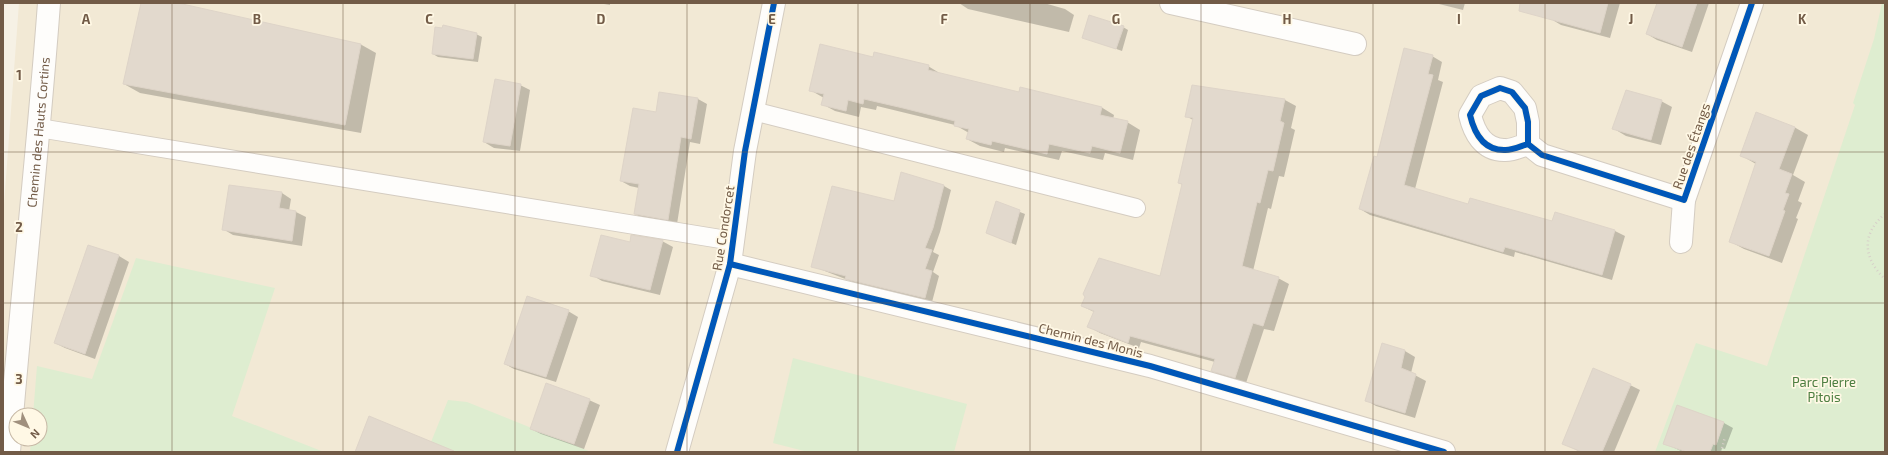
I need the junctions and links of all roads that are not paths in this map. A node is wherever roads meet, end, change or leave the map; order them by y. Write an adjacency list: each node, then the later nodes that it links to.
1 (49, 3): 7 (street, Chemin des Hauts Cortins)
2 (774, 3): 6 (street, Rue Condorcet)
3 (1171, 3): 5 (street)
4 (1752, 3): 9 (street, Rue des Étangs)
5 (1355, 44)
6 (753, 111): 10 (lane); 11 (street, Rue Condorcet)
7 (39, 128): 11 (lane); 14 (street, Chemin des Hauts Cortins)
8 (1535, 150): 9 (street, Rue des Étangs)
9 (1684, 200): 12 (street)
10 (1136, 208)
11 (733, 241): 13 (street, Rue Condorcet)
12 (1681, 242)
13 (730, 264): 15 (street, Rue Condorcet); 16 (street, Chemin des Monis)
14 (9, 452)
15 (677, 452)
16 (1444, 452)

